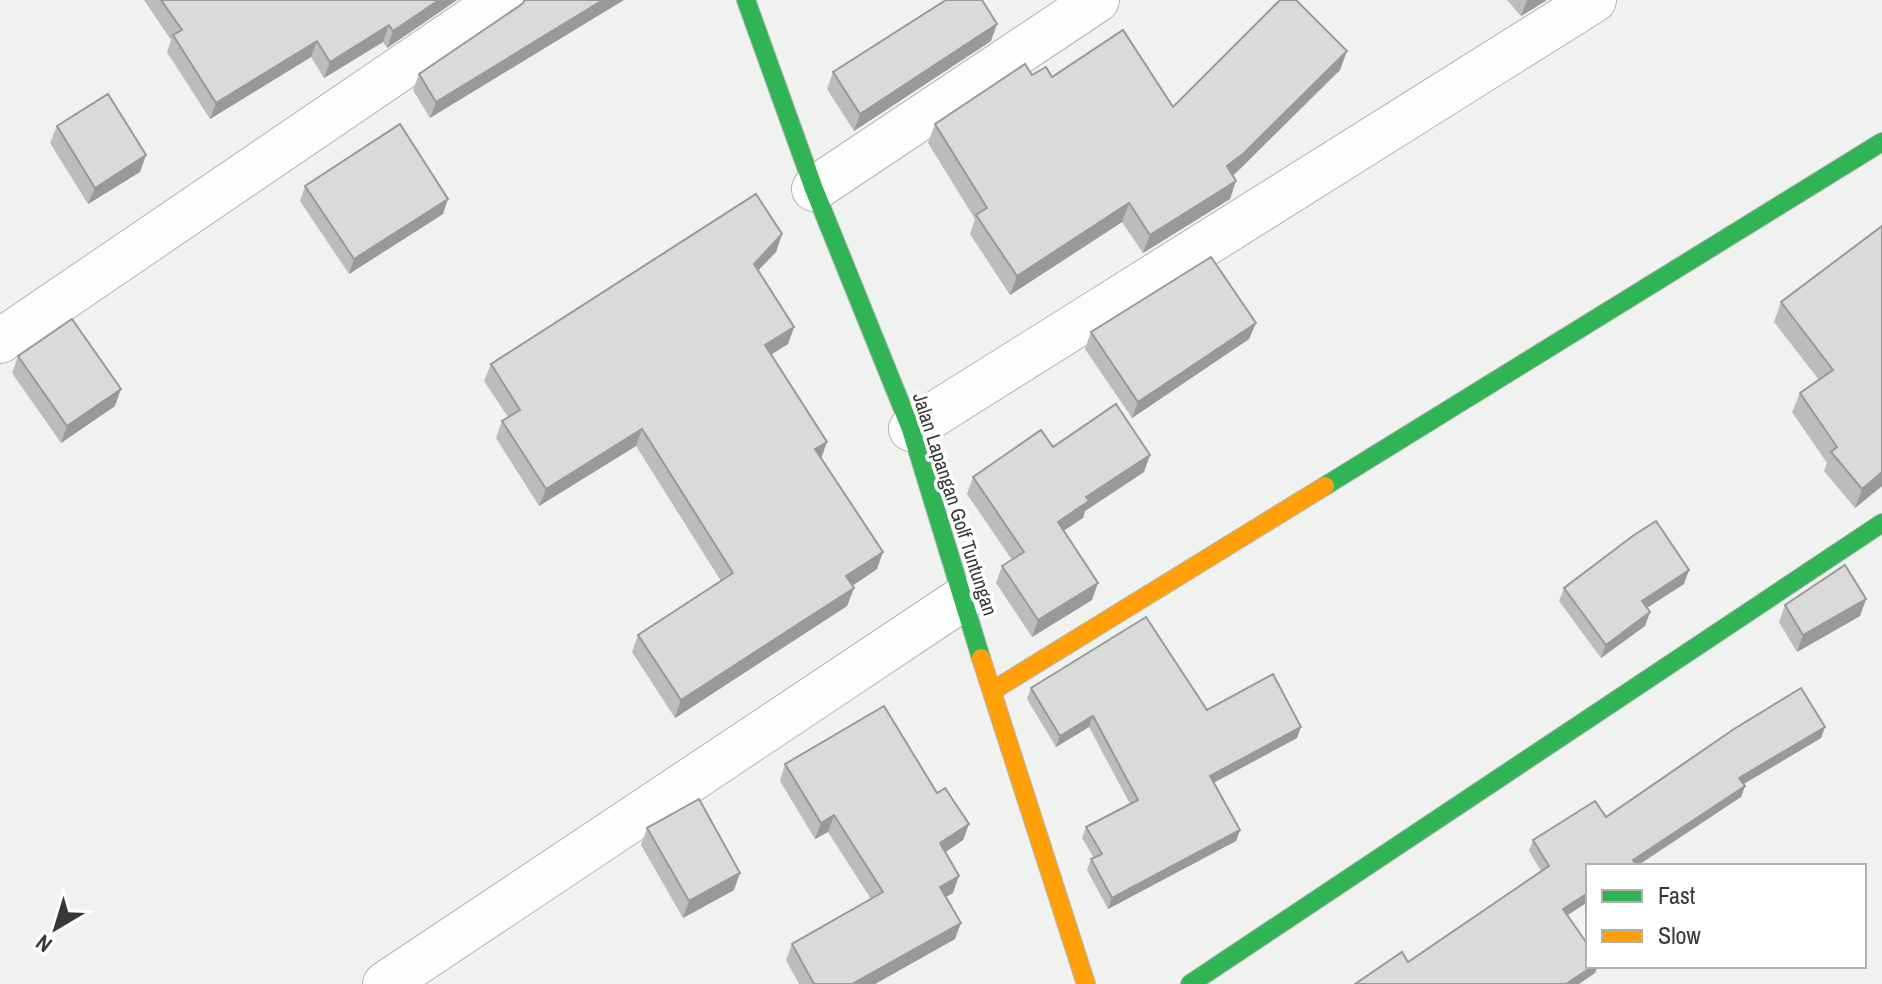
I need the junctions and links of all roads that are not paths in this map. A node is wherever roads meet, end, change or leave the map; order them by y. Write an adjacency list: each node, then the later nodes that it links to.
1 (501, 0): 7 (street)
2 (746, 0): 6 (street, Jalan Lapangan Golf Tuntungan)
3 (1097, 0): 6 (street)
4 (1594, 0): 8 (street)
5 (1882, 142): 11 (street)
6 (814, 189): 8 (street, Jalan Lapangan Golf Tuntungan)
7 (0, 341)
8 (911, 429): 10 (street, Jalan Lapangan Golf Tuntungan)
9 (1882, 523): 14 (street)
10 (962, 599): 11 (street, Jalan Lapangan Golf Tuntungan); 12 (street)
11 (992, 691): 13 (street, Jalan Lapangan Golf Tuntungan)
12 (385, 984)
13 (1086, 984)
14 (1190, 984)

